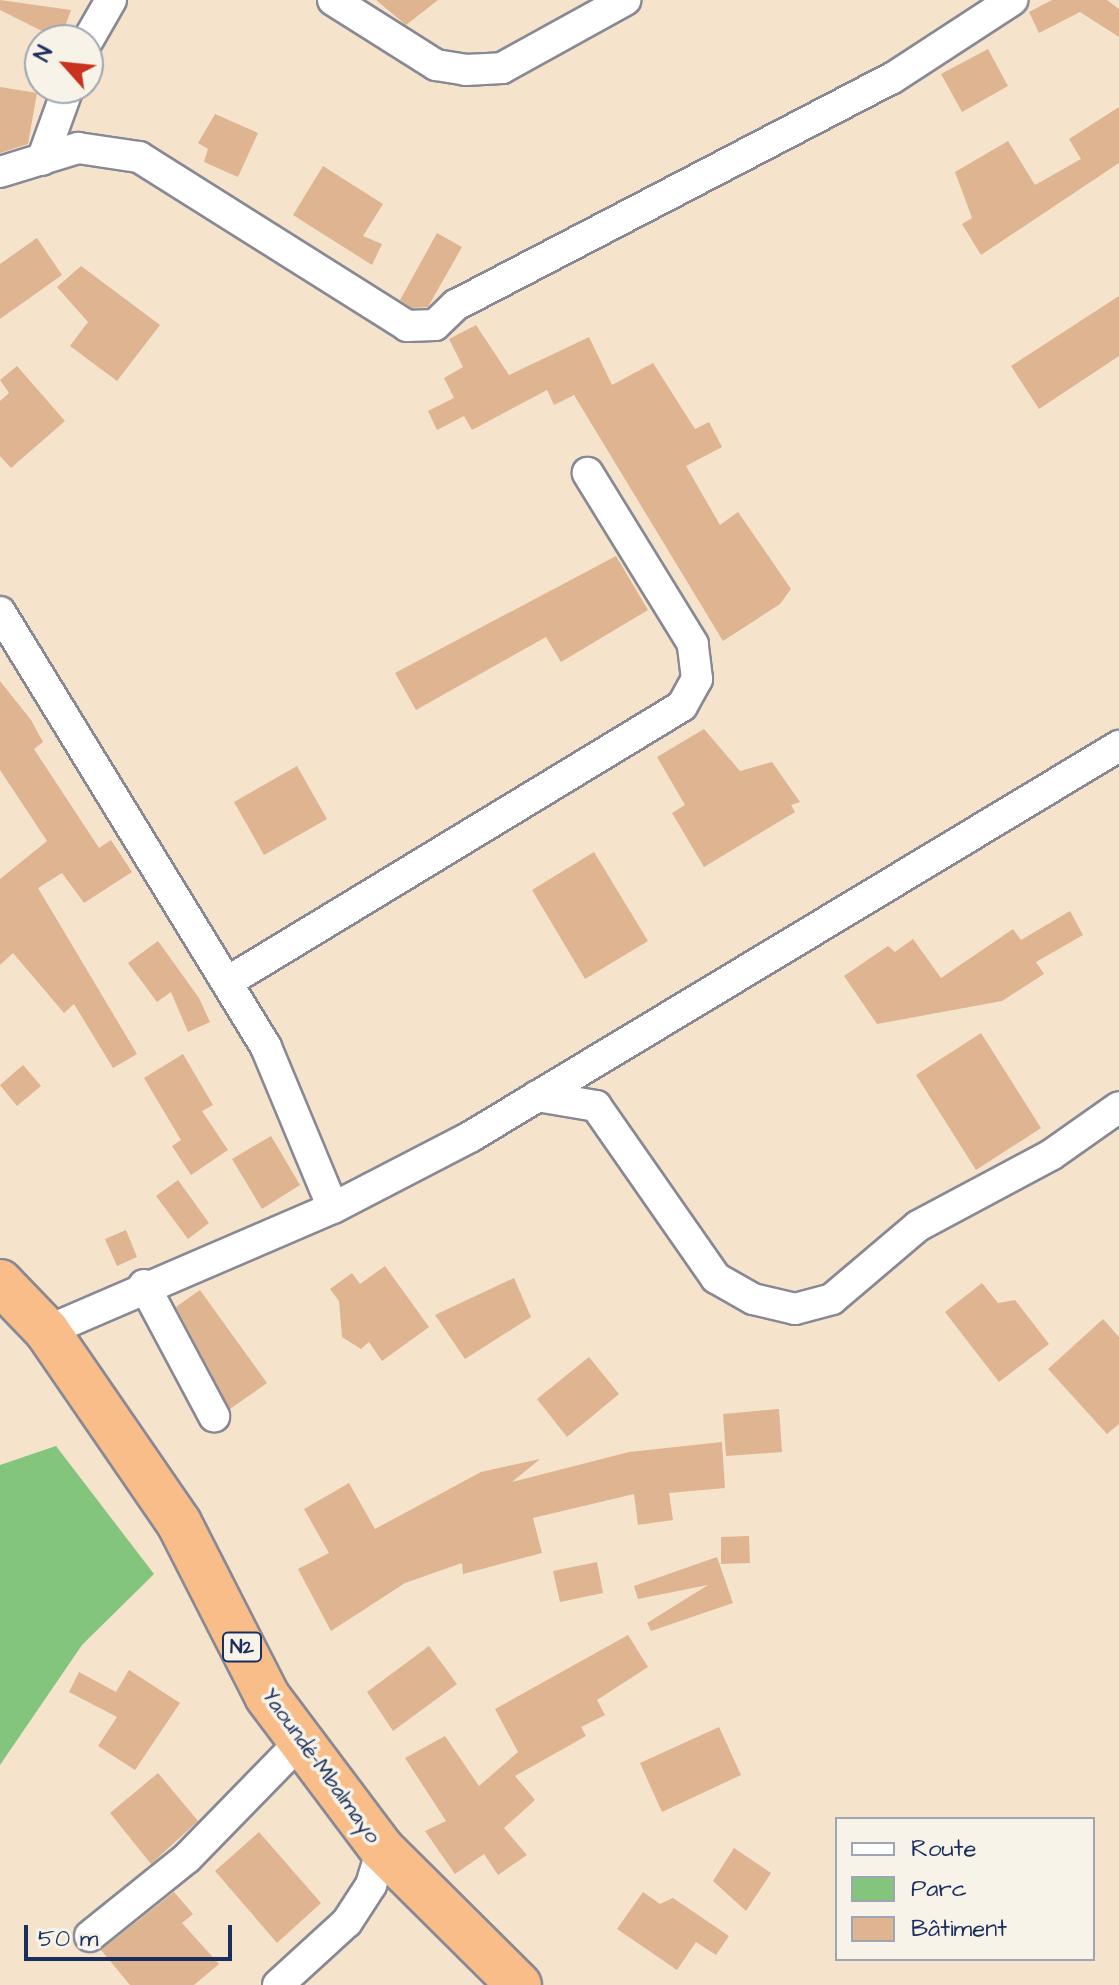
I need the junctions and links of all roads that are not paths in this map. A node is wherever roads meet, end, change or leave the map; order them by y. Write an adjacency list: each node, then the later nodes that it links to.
1 (111, 0): 5 (street)
2 (333, 0): 3 (street)
3 (625, 0)
4 (1012, 0): 7 (street)
5 (97, 24)
6 (62, 104): 7 (street)
7 (42, 160): 8 (street)
8 (0, 172)
9 (588, 473): 12 (street)
10 (0, 612): 12 (street)
11 (1119, 746): 13 (street)
12 (229, 981): 15 (street)
13 (537, 1096): 14 (street); 15 (street)
14 (1119, 1107)
15 (333, 1208): 17 (street)
16 (0, 1282): 18 (highway, Yaoundé-Mbalmayo / N2)
17 (144, 1285): 18 (street); 19 (street)
18 (47, 1331): 20 (highway, Yaoundé-Mbalmayo / N2)
19 (214, 1416)
20 (301, 1741): 21 (highway, Yaoundé-Mbalmayo / N2); 22 (street)
21 (382, 1849): 23 (street); 24 (highway, Yaoundé-Mbalmayo / N2)
22 (90, 1936)
23 (278, 1985)
24 (519, 1985)

